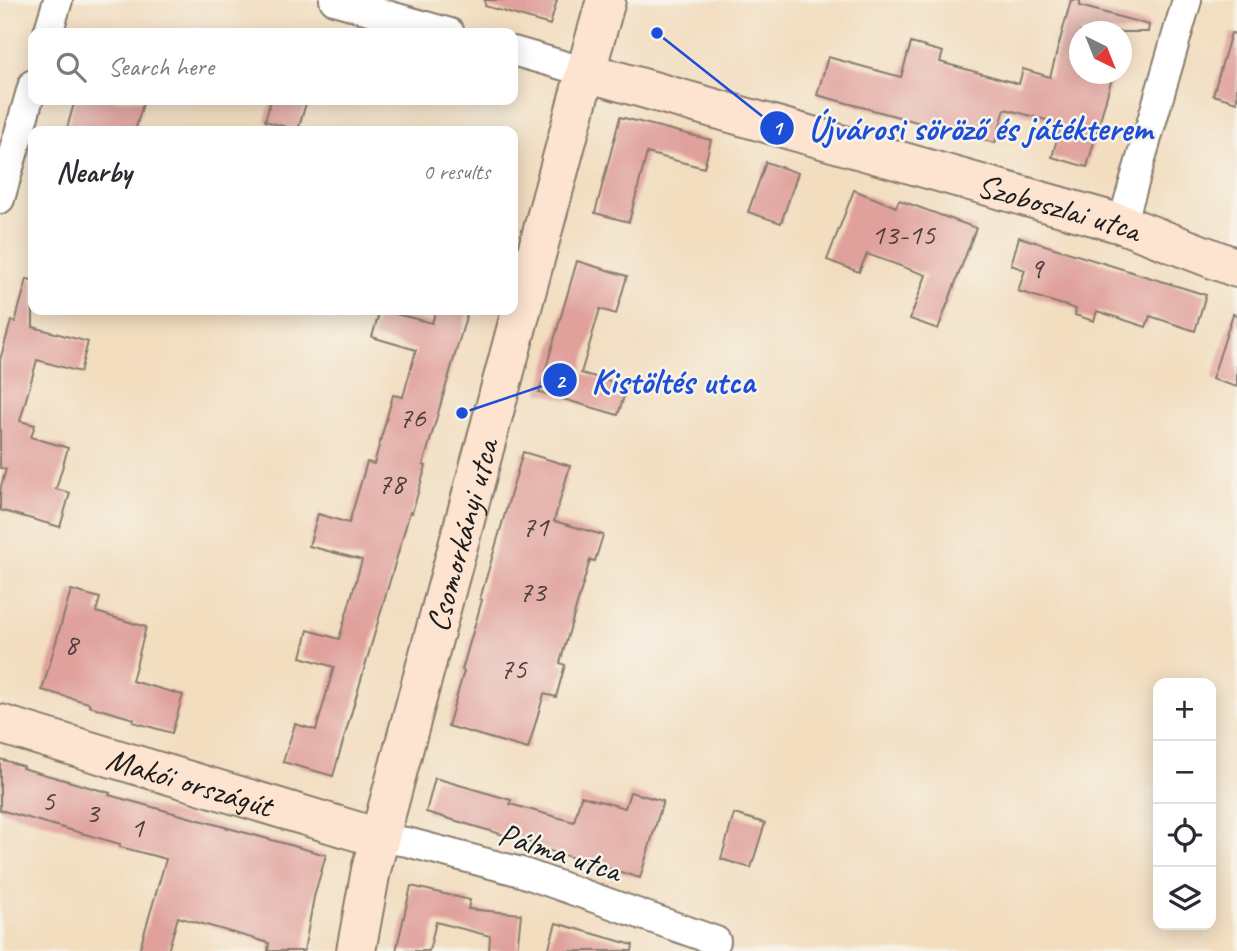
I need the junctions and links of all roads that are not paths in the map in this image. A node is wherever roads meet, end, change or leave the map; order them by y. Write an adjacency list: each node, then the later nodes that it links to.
1 (58, 0): 5 (street)
2 (334, 0): 6 (street)
3 (606, 0): 8 (street, Csomorkányi utca)
4 (1187, 0): 11 (street)
5 (50, 28)
6 (432, 28)
7 (518, 52): 8 (street, Szoboszlai utca)
8 (586, 72): 11 (street, Szoboszlai utca); 14 (street, Csomorkányi utca)
9 (28, 101): 10 (street)
10 (0, 199)
11 (1122, 224): 12 (street, Szoboszlai utca)
12 (1237, 268)
13 (0, 724): 14 (street, Makói országút)
14 (379, 838): 15 (street, Pálma utca); 16 (street, Csomorkányi utca)
15 (716, 941)
16 (356, 951)

